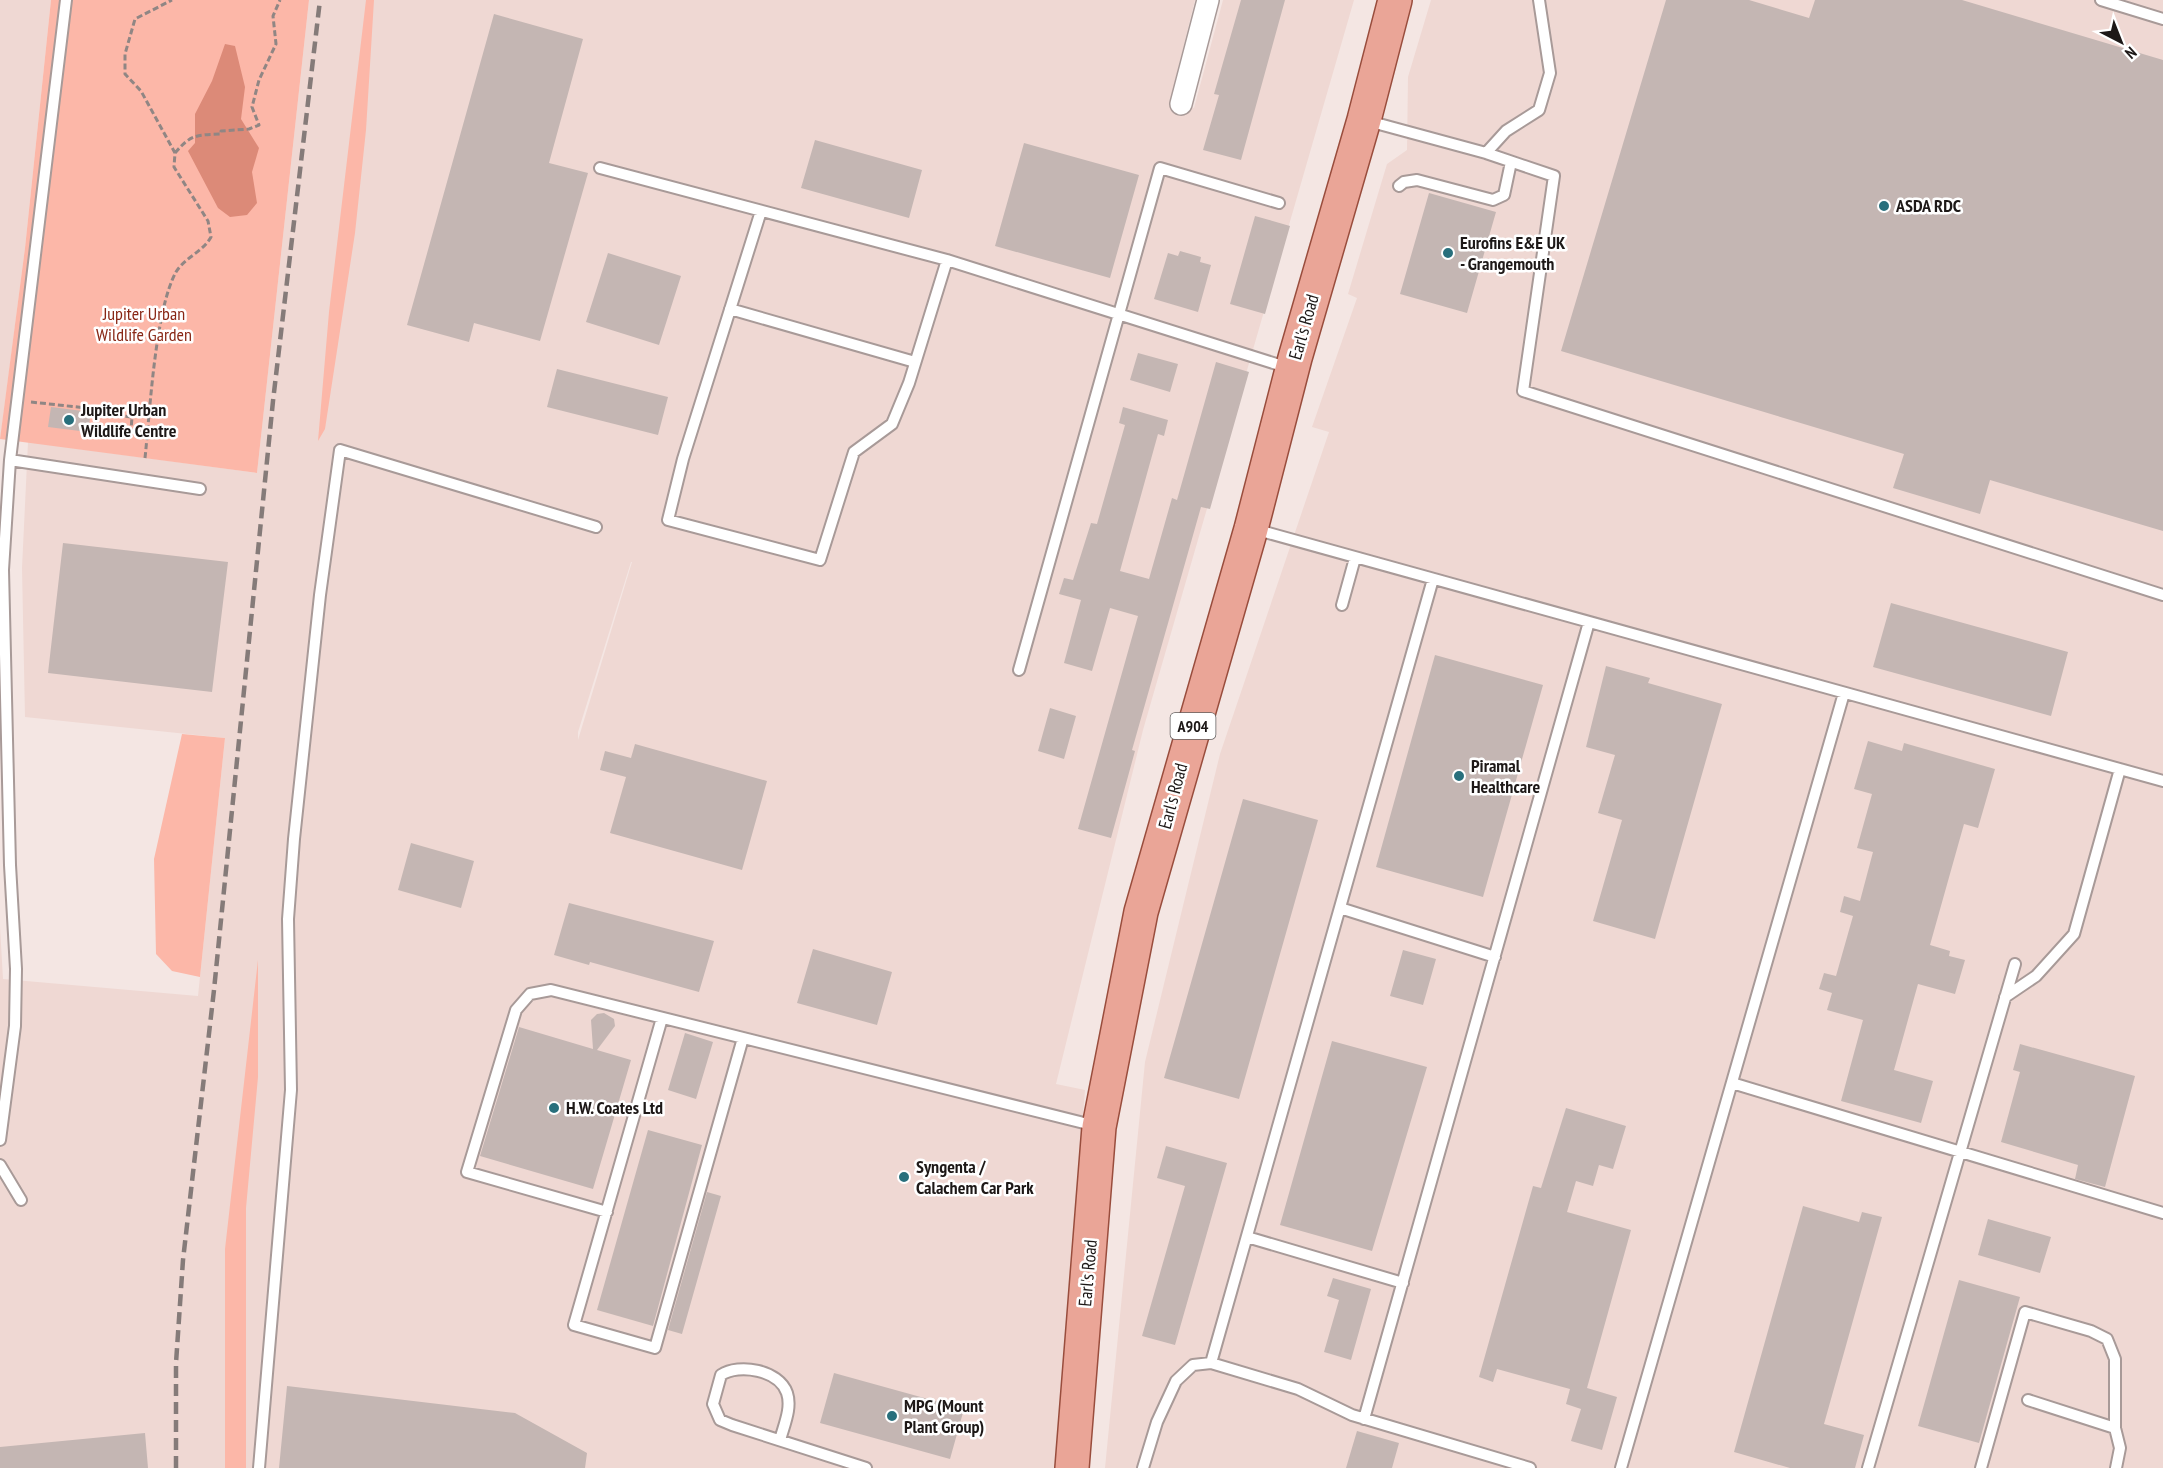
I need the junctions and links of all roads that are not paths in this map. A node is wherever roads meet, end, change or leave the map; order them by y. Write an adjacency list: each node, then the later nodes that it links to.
1 (66, 0): 20 (lane)
2 (1208, 0): 7 (street)
3 (1395, 0): 8 (main road, Earl's Road / A904)
4 (1539, 0): 9 (lane)
5 (2101, 0): 6 (lane)
6 (2163, 19)
7 (1181, 104)
8 (1364, 120): 9 (lane); 19 (main road, Earl's Road / A904)
9 (1485, 153): 10 (lane)
10 (1511, 162): 12 (lane); 27 (lane)
11 (600, 168): 14 (lane)
12 (1399, 186)
13 (1279, 203): 17 (lane)
14 (761, 211): 15 (lane); 16 (lane)
15 (947, 260): 17 (lane); 18 (lane)
16 (730, 309): 18 (lane); 18 (lane)
17 (1119, 314): 19 (lane); 30 (lane)
18 (915, 362)
19 (1292, 369): 24 (main road, Earl's Road / A904)
20 (10, 460): 21 (lane); 23 (lane)
21 (200, 489)
22 (596, 526): 55 (lane)
23 (2, 529): 42 (lane)
24 (1251, 529): 25 (lane); 41 (main road, Earl's Road / A904)
25 (1355, 558): 26 (lane); 28 (lane)
26 (1433, 579): 29 (lane); 34 (lane)
27 (2163, 595)
28 (1342, 605)
29 (1589, 622): 31 (lane); 35 (lane)
30 (1019, 670)
31 (1844, 693): 32 (lane); 40 (lane)
32 (2120, 769): 33 (lane); 37 (lane)
33 (2163, 781)
34 (1340, 908): 35 (lane); 48 (lane)
35 (1495, 957): 49 (lane)
36 (2015, 964): 37 (lane)
37 (2005, 997): 43 (lane)
38 (662, 1018): 39 (lane); 46 (lane); 46 (lane)
39 (743, 1038): 41 (lane); 46 (lane)
40 (1732, 1083): 43 (lane); 60 (lane)
41 (1099, 1127): 57 (main road, Earl's Road / A904)
42 (0, 1140)
43 (1960, 1152): 47 (lane); 61 (lane)
44 (0, 1165): 45 (lane)
45 (21, 1200)
46 (607, 1212)
47 (2163, 1213)
48 (1247, 1237): 49 (lane); 50 (lane)
49 (1403, 1283): 52 (lane)
50 (1211, 1363): 52 (lane); 58 (lane)
51 (2028, 1400): 53 (lane)
52 (1364, 1419): 59 (lane)
53 (2115, 1428): 62 (lane); 63 (lane)
54 (780, 1440): 54 (lane); 56 (lane)
55 (259, 1468)
56 (866, 1468)
57 (1072, 1468)
58 (1143, 1468)
59 (1530, 1468)
60 (1622, 1468)
61 (1868, 1468)
62 (1981, 1468)
63 (2116, 1468)

